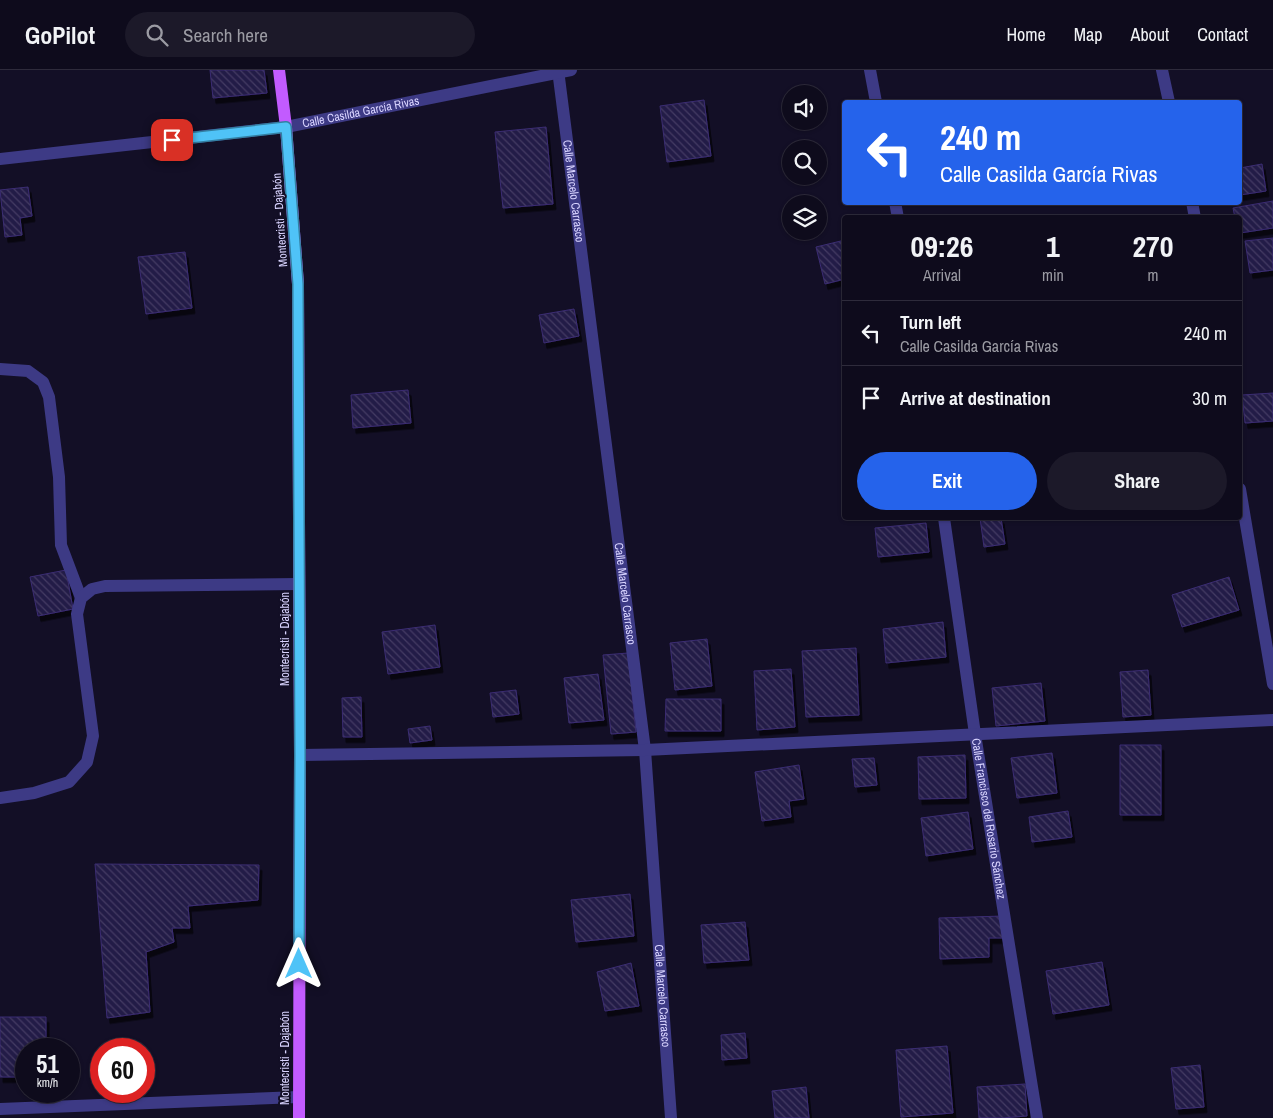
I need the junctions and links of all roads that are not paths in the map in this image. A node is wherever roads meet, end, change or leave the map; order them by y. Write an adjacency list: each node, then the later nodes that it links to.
1 (279, 70): 7 (main road, Montecristi - Dajabón)
2 (870, 70): 5 (street)
3 (1162, 70): 6 (street)
4 (562, 71): 7 (street, Calle Casilda García Rivas); 17 (street, Calle Marcelo Carrasco)
5 (876, 100)
6 (1169, 100)
7 (286, 127): 8 (street, Calle Casilda García Rivas); 12 (main road, Montecristi - Dajabón)
8 (0, 158)
9 (0, 369): 13 (street)
10 (1242, 501): 14 (street)
11 (944, 520): 16 (street, Calle Francisco del Rosario Sánchez)
12 (298, 584): 13 (street); 18 (main road, Montecristi - Dajabón)
13 (81, 598): 19 (street)
14 (1273, 684)
15 (1273, 720): 16 (street)
16 (975, 734): 17 (street); 25 (street, Calle Francisco del Rosario Sánchez)
17 (645, 750): 18 (street); 24 (street, Calle Marcelo Carrasco)
18 (300, 755): 20 (main road, Montecristi - Dajabón)
19 (0, 798)
20 (298, 1097): 22 (street); 23 (main road, Montecristi - Dajabón)
21 (0, 1109): 22 (street)
22 (54, 1112)
23 (298, 1118)
24 (671, 1118)
25 (1038, 1118)

